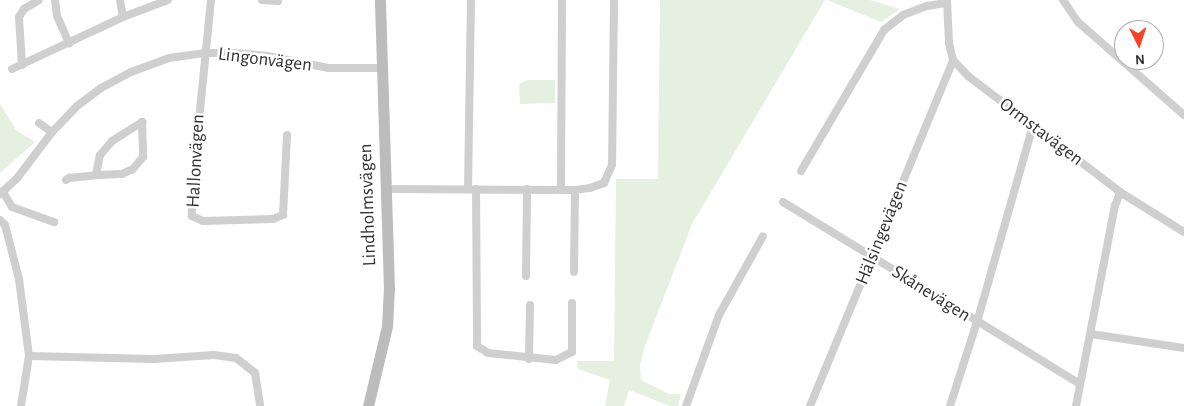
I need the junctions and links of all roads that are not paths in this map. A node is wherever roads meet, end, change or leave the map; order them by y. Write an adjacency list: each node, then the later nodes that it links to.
1 (39, 0): 18 (street)
2 (55, 0): 15 (street)
3 (120, 0): 14 (street)
4 (168, 0): 14 (street)
5 (211, 0): 16 (street)
6 (262, 0): 12 (street)
7 (380, 0): 19 (main road, Lindholmsvägen)
8 (471, 0): 30 (street)
9 (562, 0): 32 (street)
10 (614, 0): 33 (street)
11 (1063, 0): 21 (street)
12 (278, 1)
13 (947, 1): 17 (street); 26 (street)
14 (123, 17): 15 (street)
15 (69, 44): 18 (street)
16 (204, 53): 19 (street, Lingonvägen); 24 (street, Lingonvägen); 25 (street, Hallonvägen)
17 (953, 60): 23 (street, Ormstavägen); 41 (street, Hälsingevägen)
18 (22, 65): 20 (street)
19 (381, 68): 29 (main road, Lindholmsvägen)
20 (12, 69)
21 (1184, 115)
22 (39, 123): 24 (street)
23 (1033, 126): 34 (street, Ormstavägen); 46 (street)
24 (52, 132): 35 (street, Lingonvägen)
25 (287, 135)
26 (800, 171)
27 (96, 175): 27 (street); 28 (street)
28 (66, 180)
29 (385, 189): 30 (street); 54 (main road, Lindholmsvägen)
30 (472, 189): 31 (street); 50 (street)
31 (527, 189): 32 (street); 43 (street)
32 (561, 189): 33 (street)
33 (575, 190): 42 (street)
34 (1120, 192): 39 (street, Ormstavägen); 47 (street)
35 (1, 193): 38 (street)
36 (783, 202): 41 (street, Skånevägen)
37 (0, 220): 49 (street)
38 (54, 222)
39 (1184, 232)
40 (763, 236): 55 (street)
41 (872, 257): 46 (street, Skånevägen); 56 (street, Hälsingevägen)
42 (574, 272)
43 (526, 276)
44 (572, 303): 50 (street)
45 (530, 305): 50 (street)
46 (977, 322): 51 (street, Skånevägen); 57 (street)
47 (1091, 334): 48 (street); 51 (street)
48 (1184, 348)
49 (29, 356): 52 (street); 53 (street)
50 (529, 359)
51 (1080, 384): 58 (street)
52 (21, 406)
53 (260, 406)
54 (368, 406)
55 (686, 406)
56 (810, 406)
57 (950, 406)
58 (1076, 406)

